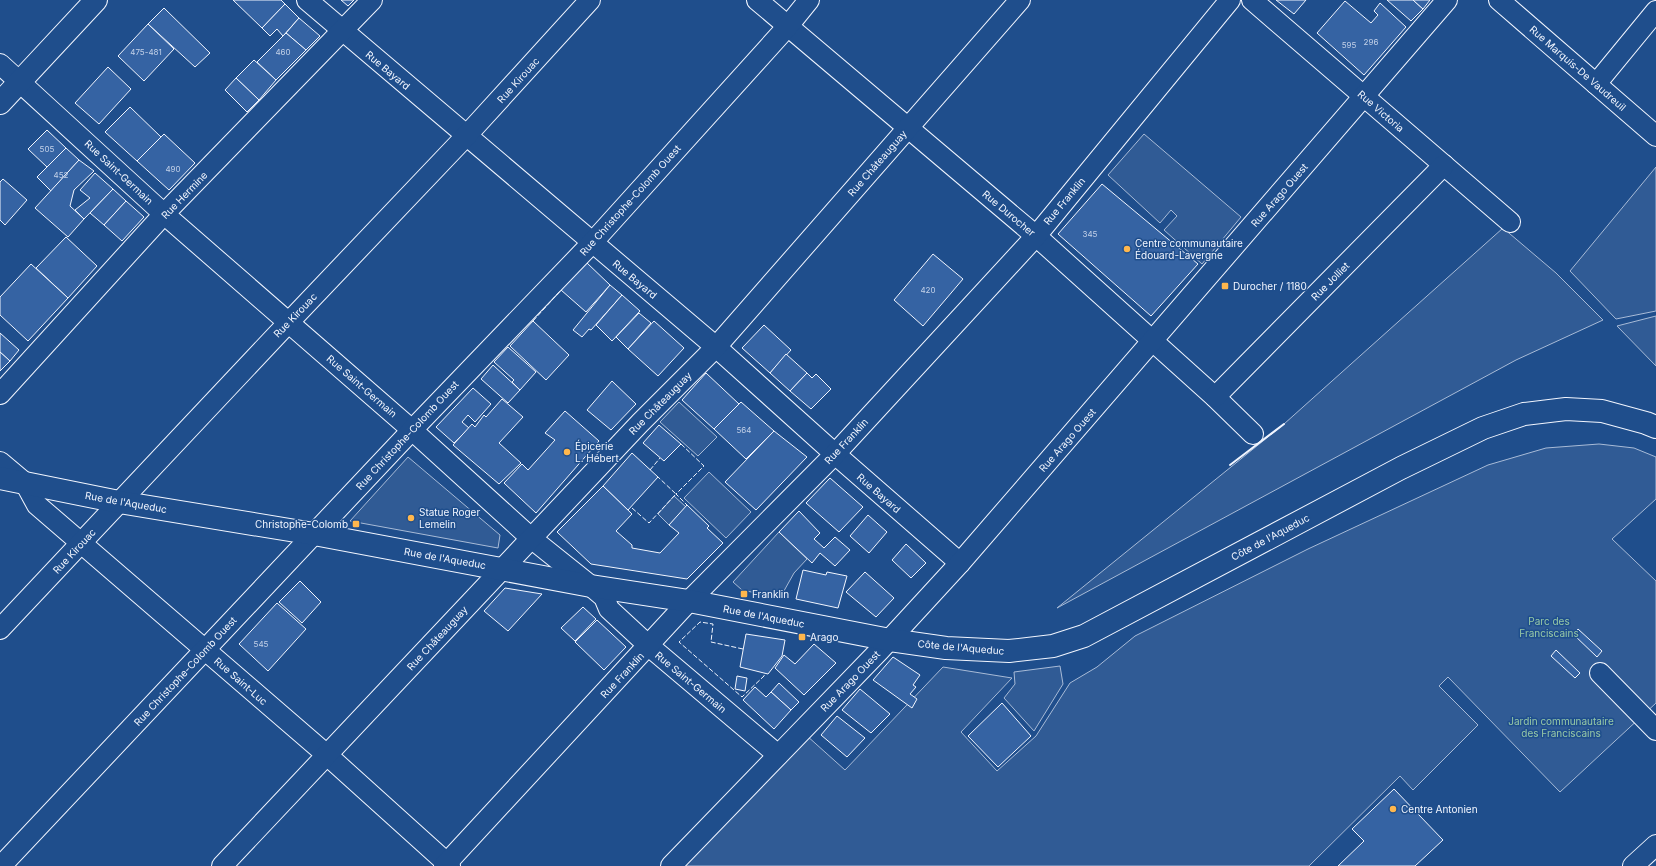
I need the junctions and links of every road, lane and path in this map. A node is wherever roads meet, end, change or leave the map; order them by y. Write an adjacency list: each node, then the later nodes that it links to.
1 (96, 0): 16 (street)
2 (307, 0): 14 (street, Rue Bayard)
3 (372, 0): 14 (street, Rue Hermine)
4 (590, 0): 21 (street, Rue Kirouac)
5 (757, 0): 13 (street, Rue Durocher)
6 (809, 0): 13 (street, Rue Christophe-Colomb Ouest)
7 (1020, 0): 20 (street, Rue Châteauguay)
8 (1230, 0): 26 (street, Rue Franklin)
9 (1252, 0): 18 (street, Rue Victoria)
10 (1447, 0): 18 (street, Rue Arago Ouest)
11 (1499, 0): 17 (street, Rue Marquis-De Vaudreuil)
12 (1656, 11): 17 (street)
13 (788, 26): 20 (street, Rue Durocher); 27 (street, Rue Christophe-Colomb Ouest)
14 (343, 32): 21 (street, Rue Bayard); 24 (street, Rue Hermine)
15 (0, 64): 16 (street, Rue Saint-Germain)
16 (20, 81): 19 (street); 24 (street, Rue Saint-Germain)
17 (1596, 84): 22 (street, Rue Marquis-De Vaudreuil)
18 (1364, 96): 23 (street, Rue Victoria); 29 (street, Rue Arago Ouest)
19 (0, 102)
20 (908, 128): 26 (street, Rue Durocher); 30 (street, Rue Châteauguay)
21 (467, 135): 27 (street, Rue Bayard); 28 (street, Rue Kirouac)
22 (1656, 136)
23 (1444, 165): 25 (street, Rue Victoria); 32 (street, Rue Jolliet)
24 (164, 214): 28 (street, Rue Saint-Germain); 31 (street, Rue Hermine)
25 (1510, 222)
26 (1036, 236): 29 (street, Rue Durocher); 36 (street, Rue Franklin)
27 (592, 243): 30 (street, Rue Bayard); 34 (street, Rue Christophe-Colomb Ouest)
28 (289, 322): 34 (street, Rue Saint-Germain); 40 (street, Rue Kirouac)
29 (1153, 341): 32 (street, Rue Durocher); 44 (street, Rue Arago Ouest)
30 (716, 347): 36 (street, Rue Bayard); 42 (street, Rue Châteauguay)
31 (0, 394)
32 (1215, 397): 35 (street, Rue Durocher)
33 (1651, 425): 49 (street, Côte de l'Aqueduc)
34 (412, 430): 41 (street, Rue Christophe-Colomb Ouest); 42 (street, Rue Saint-Germain)
35 (1253, 434)
36 (835, 454): 44 (street, Rue Bayard); 47 (street, Rue Franklin)
37 (0, 462): 39 (street, Rue Saint-Luc)
38 (0, 478): 39 (street, Rue de l'Aqueduc)
39 (25, 483): 40 (street, Rue de l'Aqueduc); 43 (street, Rue Saint-Luc)
40 (119, 502): 41 (street, Rue de l'Aqueduc); 43 (street, Rue Kirouac)
41 (314, 534): 45 (street, Rue de l'Aqueduc); 51 (street, Rue Christophe-Colomb Ouest)
42 (531, 538): 45 (street, Rue Châteauguay); 46 (street, Rue Saint-Germain)
43 (82, 542): 48 (street, Rue Kirouac); 51 (street, Rue Saint-Luc)
44 (960, 563): 49 (street, Rue Arago Ouest)
45 (503, 569): 46 (street, Rue de l'Aqueduc); 54 (street, Rue Châteauguay)
46 (591, 586): 47 (street, Rue de l'Aqueduc); 50 (street, Rue Saint-Germain)
47 (689, 601): 49 (street, Rue de l'Aqueduc); 50 (street, Rue Franklin)
48 (0, 629)
49 (890, 640): 55 (street, Rue Arago Ouest)
50 (649, 646): 55 (street, Rue Saint-Germain); 57 (street, Rue Franklin)
51 (204, 649): 54 (street, Rue Saint-Luc); 58 (street, Rue Christophe-Colomb Ouest)
52 (1600, 673): 53 (street)
53 (1656, 730)
54 (327, 755): 57 (street, Rue Saint-Luc); 59 (street, Rue Châteauguay)
55 (778, 755): 60 (street, Rue Arago Ouest)
56 (1656, 845): 61 (street)
57 (447, 865)
58 (1, 866)
59 (222, 866)
60 (671, 866)
61 (1633, 866)

